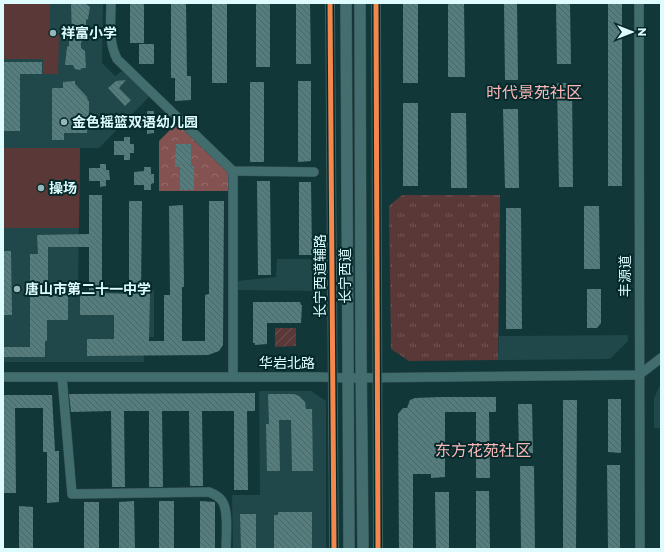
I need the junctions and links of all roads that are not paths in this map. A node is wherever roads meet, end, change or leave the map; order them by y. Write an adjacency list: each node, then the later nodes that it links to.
1 (111, 3): 9 (street)
2 (330, 3): 16 (street, 长宁西道辅路)
3 (346, 3): 17 (main road, 长宁西道)
4 (360, 3): 7 (main road, 长宁西道)
5 (376, 3): 8 (street)
6 (639, 3): 12 (street, 丰源道)
7 (360, 94): 8 (street); 18 (main road, 长宁西道)
8 (376, 94): 19 (street)
9 (233, 171): 10 (street); 15 (street)
10 (314, 172)
11 (661, 358): 12 (street)
12 (639, 375): 19 (street, 华岩北路); 25 (street, 丰源道)
13 (3, 377): 14 (street, 华岩北路)
14 (62, 377): 15 (street, 华岩北路); 20 (street)
15 (233, 378): 16 (street, 华岩北路)
16 (333, 378): 17 (street, 华岩北路); 21 (street, 长宁西道辅路)
17 (348, 378): 18 (street, 华岩北路); 22 (main road, 长宁西道)
18 (361, 378): 19 (street, 华岩北路); 23 (main road, 长宁西道)
19 (378, 378): 24 (street)
20 (226, 549)
21 (334, 549)
22 (349, 549)
23 (363, 549)
24 (378, 549)
25 (640, 549)

